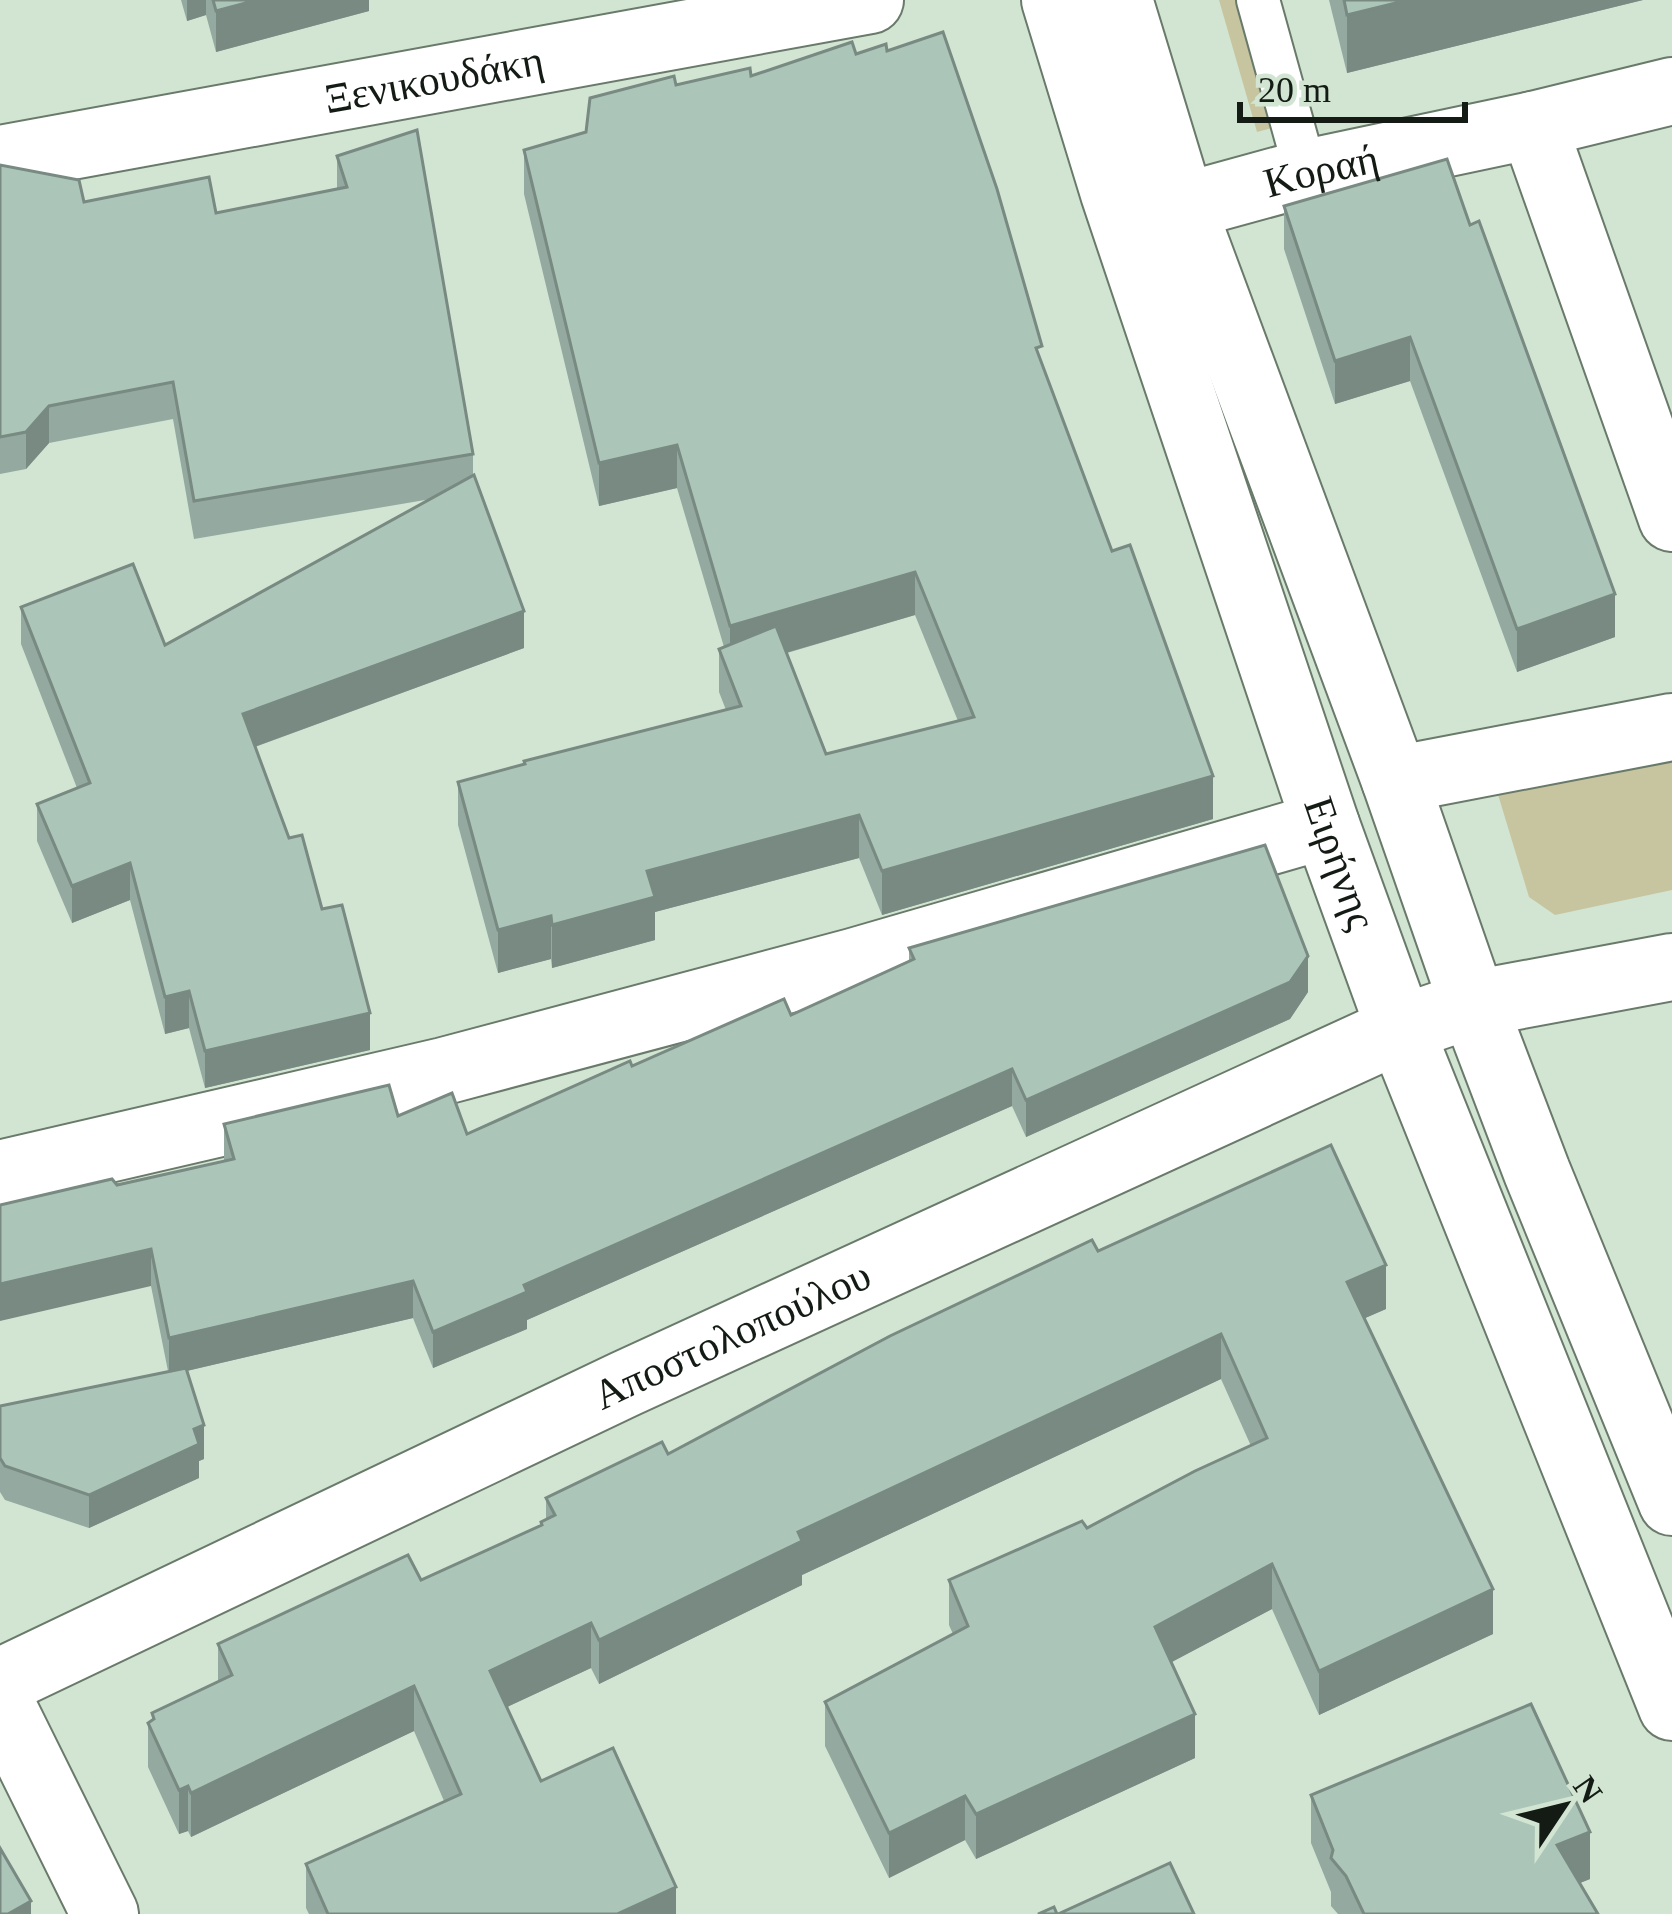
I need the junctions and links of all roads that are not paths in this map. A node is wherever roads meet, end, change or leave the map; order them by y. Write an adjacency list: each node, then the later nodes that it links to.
1 (870, 0): 7 (street, Ξενικουδάκη)
2 (1054, 0): 13 (street, Ειρήνης)
3 (1119, 0): 9 (street, Ειρήνης)
4 (1258, 0): 8 (lane)
5 (1672, 91): 6 (street, Κοραή)
6 (1533, 125): 8 (street, Κοραή); 10 (street)
7 (0, 159)
8 (1306, 173): 9 (street, Κοραή)
9 (1182, 207): 12 (street, Ειρήνης)
10 (1672, 518)
11 (1672, 728): 12 (street)
12 (1395, 780): 15 (street, Ειρήνης)
13 (1326, 825): 16 (street, Ειρήνης); 17 (street)
14 (1672, 968): 15 (street, Αποστολοπούλου)
15 (1473, 1004): 16 (street, Αποστολοπούλου); 18 (street, Ειρήνης)
16 (1400, 1029): 19 (street, Αποστολοπούλου); 21 (street, Ειρήνης)
17 (0, 1174)
18 (1672, 1502)
19 (0, 1682)
20 (0, 1702): 22 (street)
21 (1672, 1707)
22 (106, 1914)

